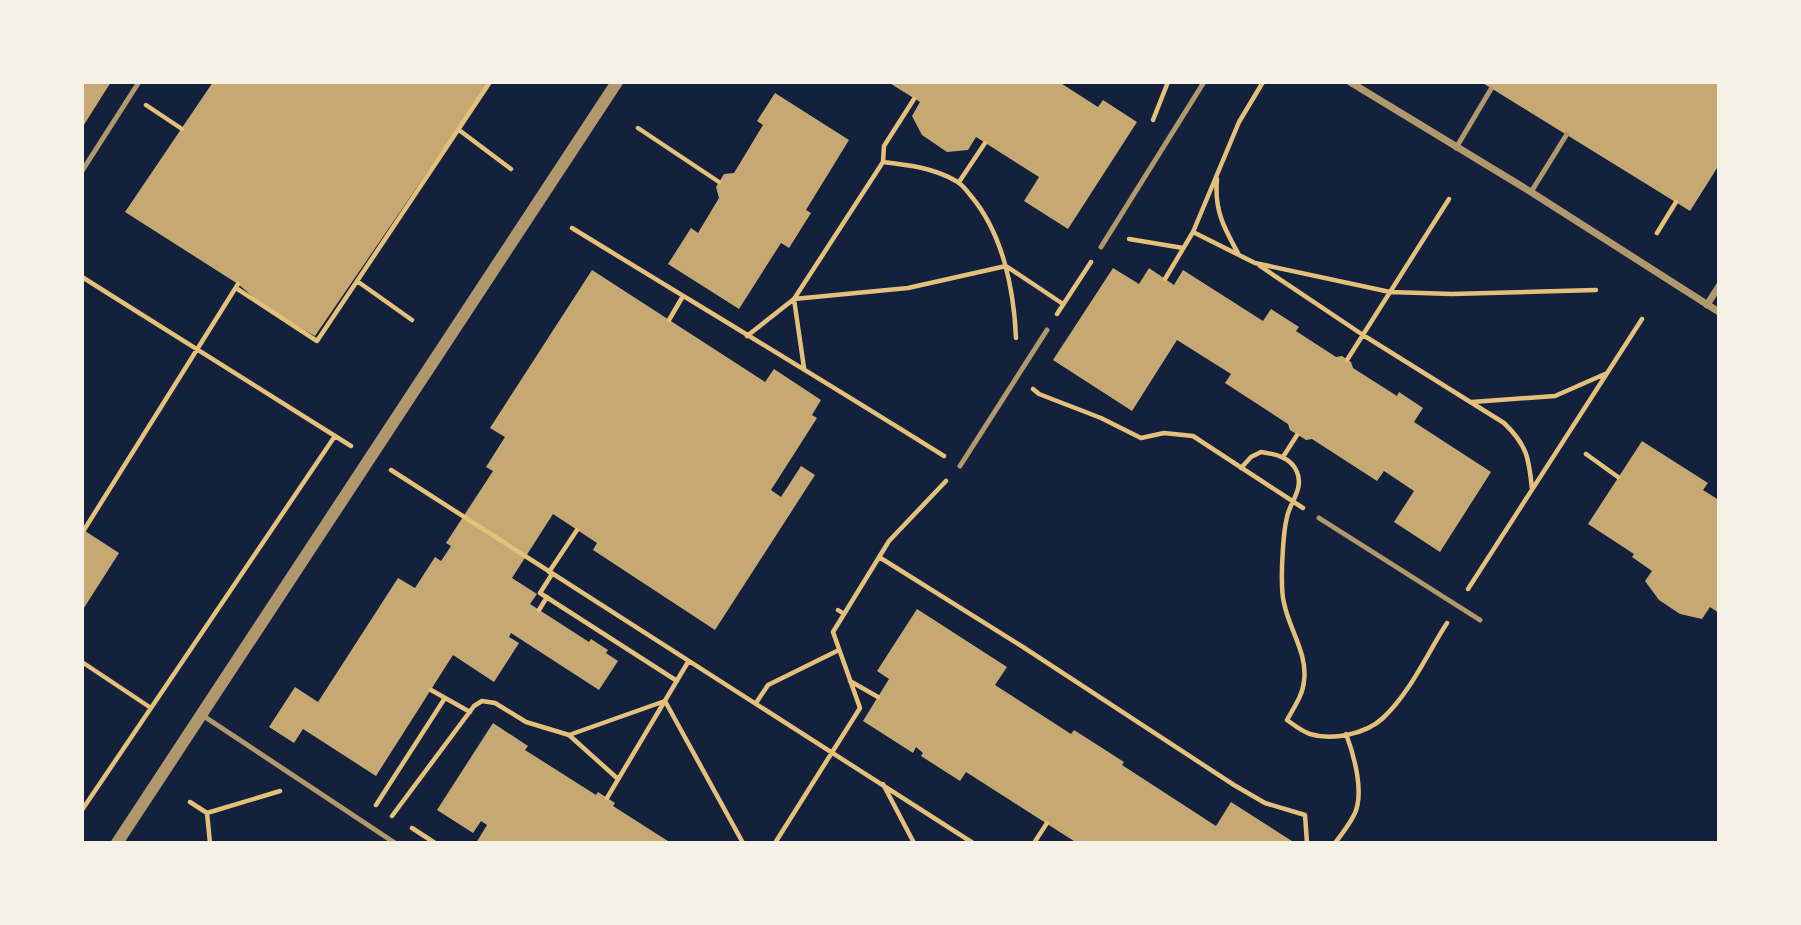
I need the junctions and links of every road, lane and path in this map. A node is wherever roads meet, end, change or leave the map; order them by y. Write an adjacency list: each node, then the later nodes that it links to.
1 (139, 82): 8 (lane)
2 (491, 82): 12 (path)
3 (617, 82): 87 (street)
4 (1204, 82): 28 (lane)
5 (1263, 82): 19 (path)
6 (1350, 82): 15 (street)
7 (1491, 89): 15 (lane)
8 (130, 95): 11 (path); 18 (lane)
9 (914, 99): 16 (path)
10 (638, 128): 20 (path)
11 (182, 129)
12 (459, 130): 17 (path); 36 (path)
13 (1567, 134): 22 (lane)
14 (985, 143): 21 (path)
15 (1456, 148): 22 (street)
16 (884, 162): 21 (path); 41 (path)
17 (511, 169)
18 (82, 171)
19 (1218, 171): 26 (path); 31 (path)
20 (719, 182)
21 (959, 182): 33 (path)
22 (1531, 192): 43 (street)
23 (1449, 199): 39 (path)
24 (1676, 202): 27 (path)
25 (572, 228): 40 (path)
26 (1193, 232): 30 (path); 31 (path)
27 (1657, 233)
28 (1108, 235): 29 (lane); 30 (path)
29 (1101, 247): 42 (path)
30 (1183, 248): 35 (path)
31 (1239, 255): 32 (path)
32 (1255, 262): 39 (path); 48 (path)
33 (1006, 265): 41 (path); 42 (path); 53 (path)
34 (82, 277): 50 (path)
35 (1165, 279)
36 (357, 281): 45 (path); 50 (path)
37 (1719, 286): 43 (street)
38 (1596, 290): 39 (path)
39 (1390, 292): 48 (path)
40 (683, 296): 46 (path); 49 (path)
41 (794, 299): 49 (path); 52 (path)
42 (1063, 304): 47 (path)
43 (1707, 304): 44 (street)
44 (1719, 312)
45 (411, 320)
46 (669, 320)
47 (1047, 330): 53 (lane)
48 (1363, 335): 51 (path); 55 (path)
49 (747, 336): 52 (path)
50 (198, 350): 66 (path); 85 (path)
51 (1347, 360)
52 (804, 369): 59 (path)
53 (1018, 374): 59 (lane); 60 (path)
54 (1606, 374): 55 (path)
55 (1471, 402): 62 (path)
56 (1297, 435): 58 (path)
57 (1586, 454): 61 (path)
58 (1283, 457): 60 (path); 64 (path)
59 (960, 466): 68 (path)
60 (1241, 468): 64 (path)
61 (1618, 477)
62 (1532, 490)
63 (436, 499): 69 (path)
64 (1294, 503): 65 (path)
65 (1319, 518): 74 (lane)
66 (84, 530)
67 (577, 530): 69 (path)
68 (879, 557): 73 (path); 109 (path)
69 (550, 573): 70 (path); 77 (path)
70 (547, 597): 71 (path); 78 (path)
71 (539, 610)
72 (838, 610): 73 (path)
73 (844, 614): 75 (path)
74 (1480, 620)
75 (839, 650): 79 (path); 84 (path)
76 (82, 662): 85 (path)
77 (688, 662): 78 (path); 84 (path)
78 (677, 681): 83 (path)
79 (850, 681): 81 (path); 90 (path)
80 (431, 690): 82 (path)
81 (878, 697)
82 (444, 698): 86 (path); 96 (path)
83 (665, 701): 89 (path); 91 (path); 104 (path)
84 (756, 703): 90 (path)
85 (151, 708): 97 (path)
86 (470, 712): 89 (path); 100 (path)
87 (201, 715): 92 (lane); 101 (street)
88 (1346, 734): 110 (path)
89 (569, 735): 91 (path)
90 (832, 752): 93 (path); 105 (path)
91 (618, 779): 94 (path)
92 (306, 784): 98 (path); 100 (lane)
93 (883, 784): 106 (path); 107 (path)
94 (607, 798)
95 (190, 802): 98 (path)
96 (376, 805)
97 (82, 810)
98 (207, 813): 102 (path)
99 (1047, 823): 108 (path)
100 (380, 833): 103 (lane)
101 (117, 843)
102 (210, 843)
103 (395, 843)
104 (743, 843)
105 (775, 843)
106 (914, 843)
107 (973, 843)
108 (1034, 843)
109 (1307, 843)
110 (1335, 843)

